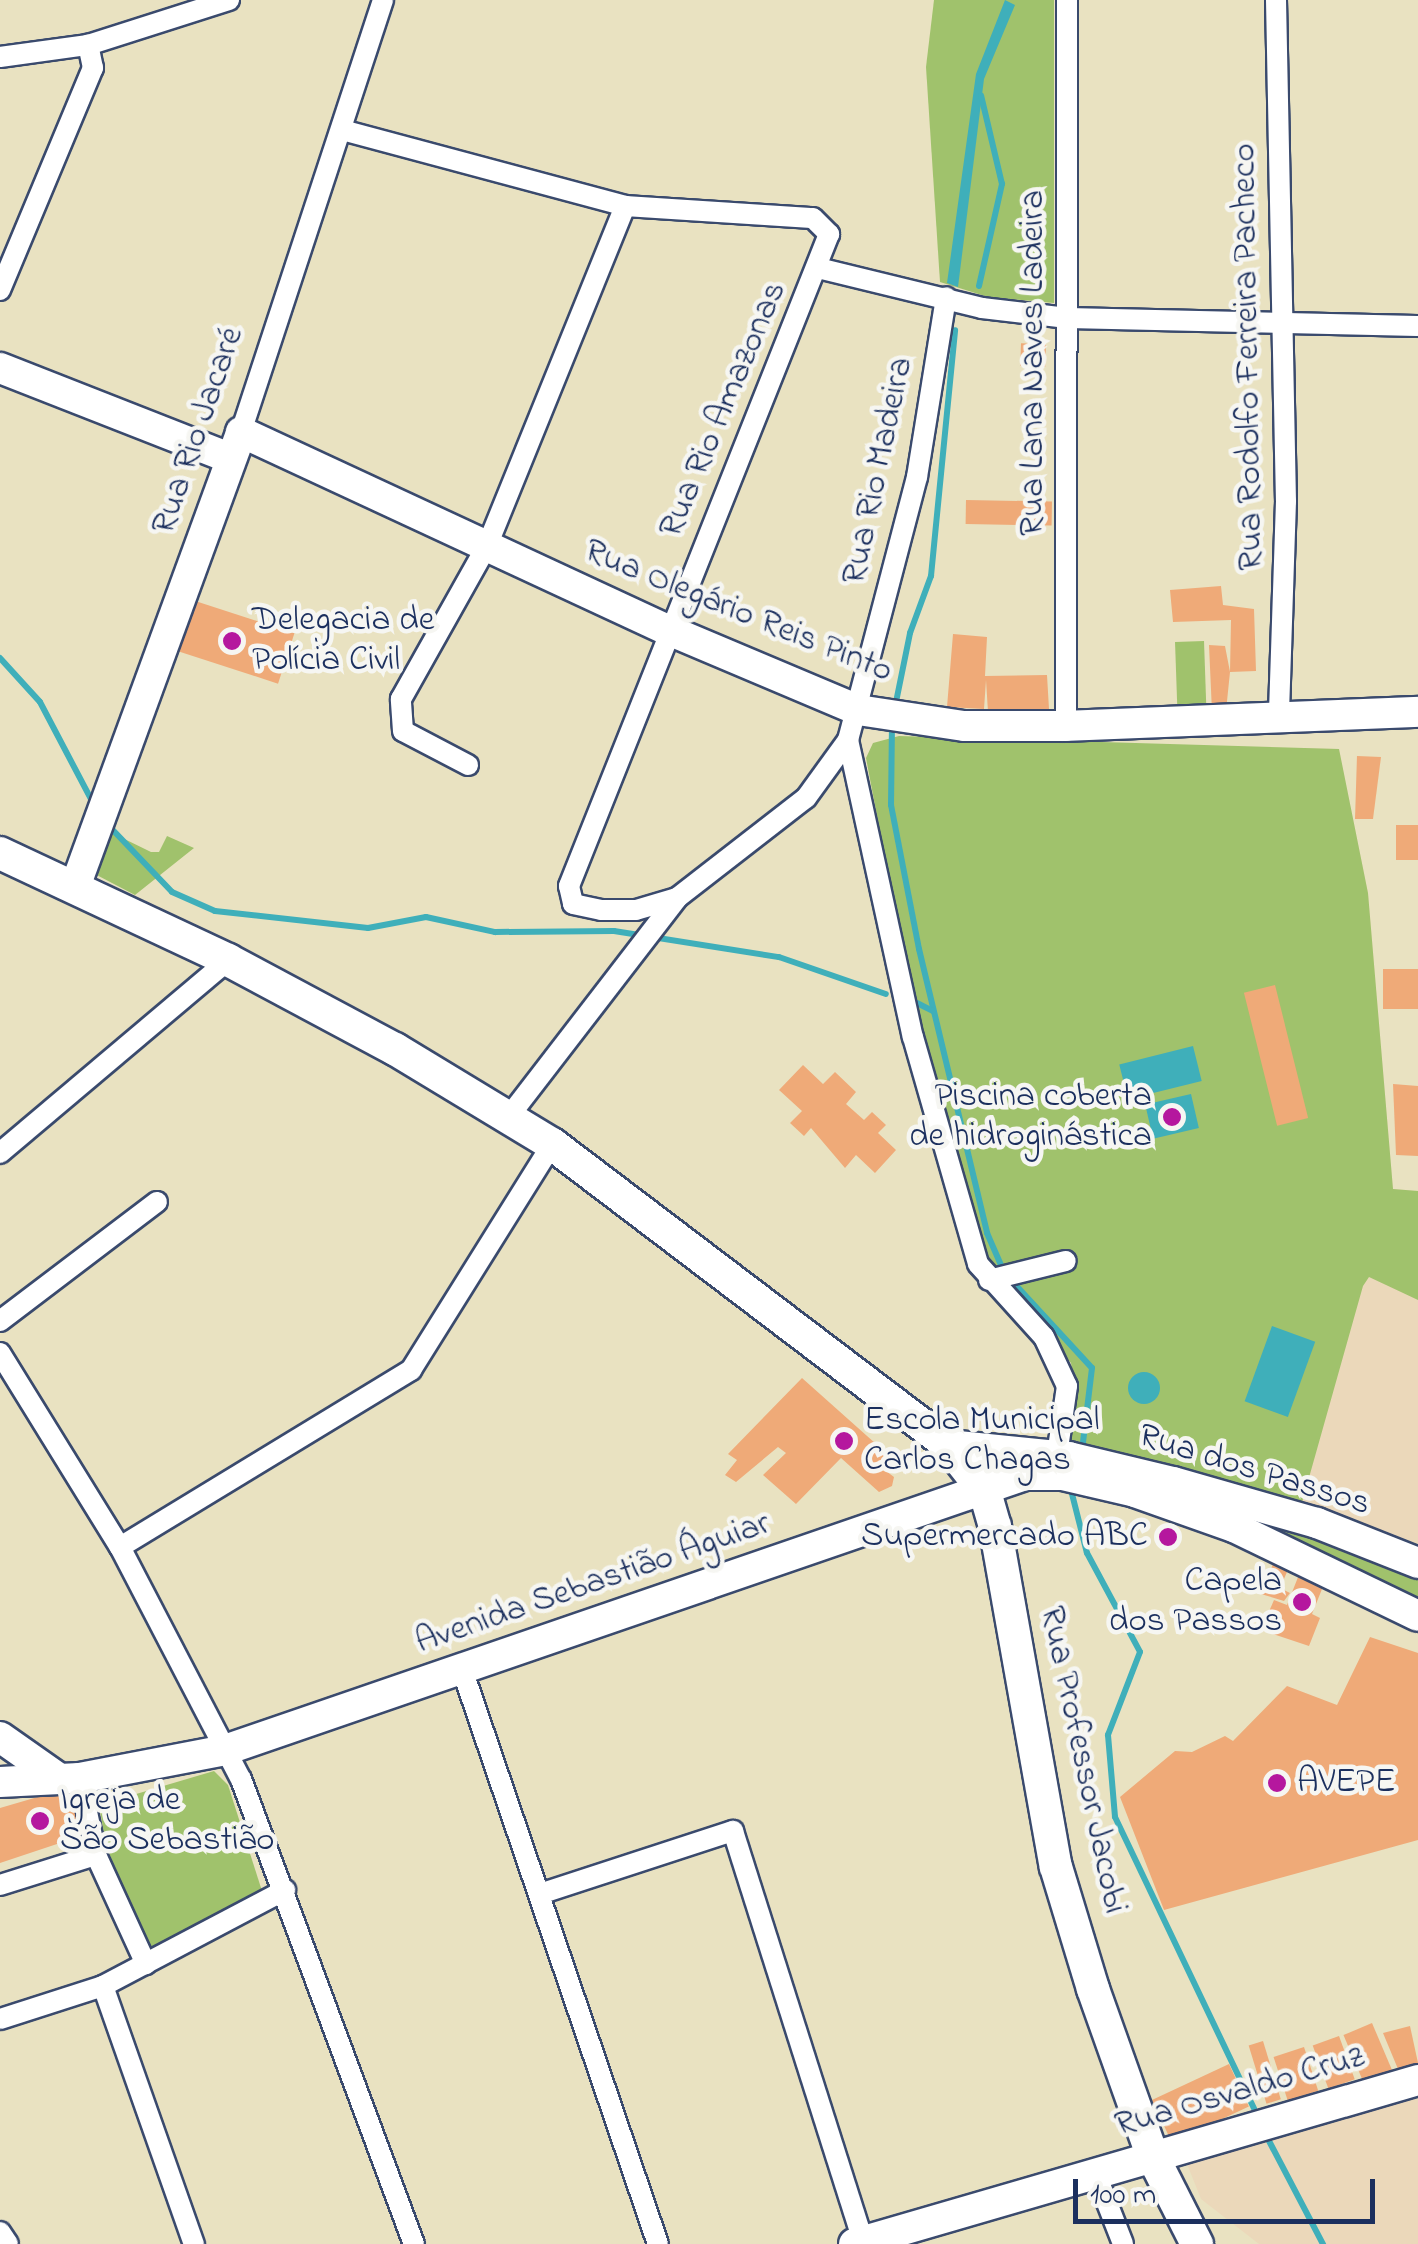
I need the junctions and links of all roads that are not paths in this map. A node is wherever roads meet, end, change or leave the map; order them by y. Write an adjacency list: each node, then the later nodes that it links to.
1 (229, 0): 5 (street)
2 (382, 0): 7 (street, Rua Rio Jacaré)
3 (1066, 0): 12 (street, Rua Lana Naves Ladeira)
4 (1276, 0): 13 (street, Rua Rodolfo Ferreira Pacheco)
5 (88, 45): 6 (street); 10 (street)
6 (0, 56)
7 (342, 130): 8 (street); 16 (street, Rua Rio Jacaré)
8 (625, 206): 9 (street, Rua Rio Amazonas); 17 (street)
9 (818, 268): 11 (street); 18 (street, Rua Rio Amazonas)
10 (0, 290)
11 (946, 298): 12 (street); 20 (street, Rua Rio Madeira)
12 (1067, 318): 13 (street); 22 (street, Rua Lana Naves Ladeira)
13 (1284, 321): 14 (street); 21 (street, Rua Rodolfo Ferreira Pacheco)
14 (1418, 326)
15 (0, 368): 16 (street, Rua Olegário Reis Pinto)
16 (235, 445): 17 (street, Rua Olegário Reis Pinto); 26 (street, Rua Rio Jacaré)
17 (487, 546): 18 (street, Rua Olegário Reis Pinto); 24 (street)
18 (666, 629): 20 (street, Rua Olegário Reis Pinto); 27 (street, Rua Rio Amazonas)
19 (1418, 712): 21 (street, Rua Olegário Reis Pinto)
20 (880, 714): 22 (street, Rua Olegário Reis Pinto); 23 (street, Rua Rio Madeira)
21 (1279, 714): 22 (street, Rua Olegário Reis Pinto)
22 (1066, 726)
23 (848, 740): 27 (street, Rua Rio Madeira); 34 (street)
24 (468, 765)
25 (0, 852): 26 (main road, Rua Professor Jacobi)
26 (76, 884): 28 (main road, Rua Professor Jacobi)
27 (676, 898): 29 (street, Rua Rio Madeira)
28 (228, 960): 29 (main road, Rua Professor Jacobi); 31 (street)
29 (508, 1119): 30 (main road, Rua Professor Jacobi)
30 (552, 1144): 37 (main road, Rua Professor Jacobi); 40 (street)
31 (0, 1152)
32 (157, 1202): 35 (street)
33 (1066, 1261): 34 (street)
34 (989, 1280): 38 (street)
35 (0, 1321)
36 (0, 1353): 40 (street)
37 (948, 1445): 38 (street, Rua dos Passos); 39 (main road, Rua Professor Jacobi)
38 (1071, 1466): 39 (street, Rua dos Passos); 41 (street, Rua dos Passos); 42 (street, Rua dos Passos)
39 (985, 1492): 43 (street, Avenida Sebastião Águiar); 56 (main road, Rua Professor Jacobi)
40 (120, 1547): 45 (street)
41 (1418, 1563)
42 (1418, 1616)
43 (462, 1669): 45 (street, Avenida Sebastião Águiar); 51 (street)
44 (0, 1737): 46 (street)
45 (225, 1750): 46 (street, Avenida Sebastião Águiar); 50 (street)
46 (68, 1778): 47 (street, Avenida Sebastião Águiar); 48 (street)
47 (0, 1782)
48 (96, 1855): 49 (street); 52 (street)
49 (0, 1885)
50 (286, 1890): 52 (street); 62 (street)
51 (543, 1894): 59 (street); 63 (street)
52 (146, 1964): 53 (street)
53 (103, 1986): 54 (street); 61 (street)
54 (0, 2019)
55 (1418, 2080): 56 (street, Rua Osvaldo Cruz)
56 (1157, 2164): 57 (street, Rua Osvaldo Cruz); 65 (main road, Rua Professor Jacobi); 66 (main road)
57 (1096, 2172): 59 (street, Rua Osvaldo Cruz); 64 (street)
58 (0, 2232): 60 (street)
59 (858, 2243)
60 (8, 2244)
61 (194, 2244)
62 (414, 2244)
63 (658, 2244)
64 (1123, 2244)
65 (1198, 2244)
66 (1226, 2244)

